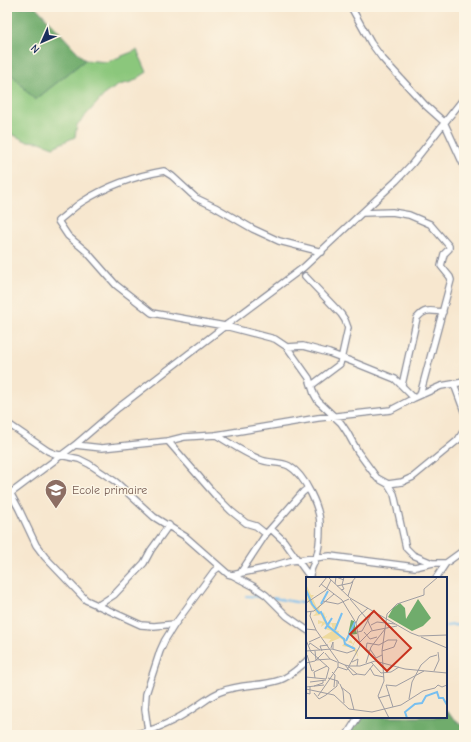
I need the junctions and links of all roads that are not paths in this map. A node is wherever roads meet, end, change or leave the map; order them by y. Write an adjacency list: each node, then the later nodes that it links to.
1 (351, 7): 4 (street)
2 (464, 98): 3 (street)
3 (462, 105): 4 (street)
4 (444, 122): 5 (street); 6 (street)
5 (464, 166)
6 (363, 213): 7 (street); 9 (street)
7 (322, 252): 10 (street); 10 (street)
8 (305, 276): 12 (street)
9 (443, 312): 16 (street); 17 (street)
10 (225, 326): 11 (street); 25 (street)
11 (287, 347): 12 (street); 15 (street)
12 (342, 358): 15 (street); 16 (street)
13 (464, 382): 14 (street)
14 (454, 384): 17 (street); 19 (street)
15 (312, 385): 20 (street)
16 (402, 385): 18 (street)
17 (420, 395): 18 (street)
18 (414, 398): 20 (street)
19 (464, 411)
20 (335, 416): 23 (street); 27 (street)
21 (7, 423): 26 (street)
22 (464, 430): 27 (street)
23 (216, 435): 24 (street); 29 (street)
24 (168, 441): 25 (street); 33 (street)
25 (75, 445): 26 (street)
26 (62, 455): 30 (street); 31 (street)
27 (388, 484): 38 (street)
28 (7, 487): 30 (street)
29 (308, 488): 32 (street); 35 (street)
30 (9, 494): 44 (street)
31 (169, 525): 39 (street); 44 (street)
32 (271, 529): 33 (street); 36 (street)
33 (266, 534): 40 (street)
34 (464, 550): 37 (street)
35 (316, 558): 36 (street); 38 (street); 42 (street)
36 (298, 560): 40 (street); 42 (street)
37 (446, 563): 38 (street); 43 (street)
38 (432, 564)
39 (219, 567): 41 (street); 45 (street)
40 (241, 572): 41 (street)
41 (232, 575): 46 (street)
42 (310, 577)
43 (437, 577)
44 (97, 606): 45 (street)
45 (175, 624): 50 (street)
46 (306, 629)
47 (306, 662): 49 (street)
48 (357, 718): 53 (street)
49 (157, 728): 50 (street); 52 (street)
50 (148, 731): 51 (street)
51 (130, 735)
52 (155, 735)
53 (347, 735)

